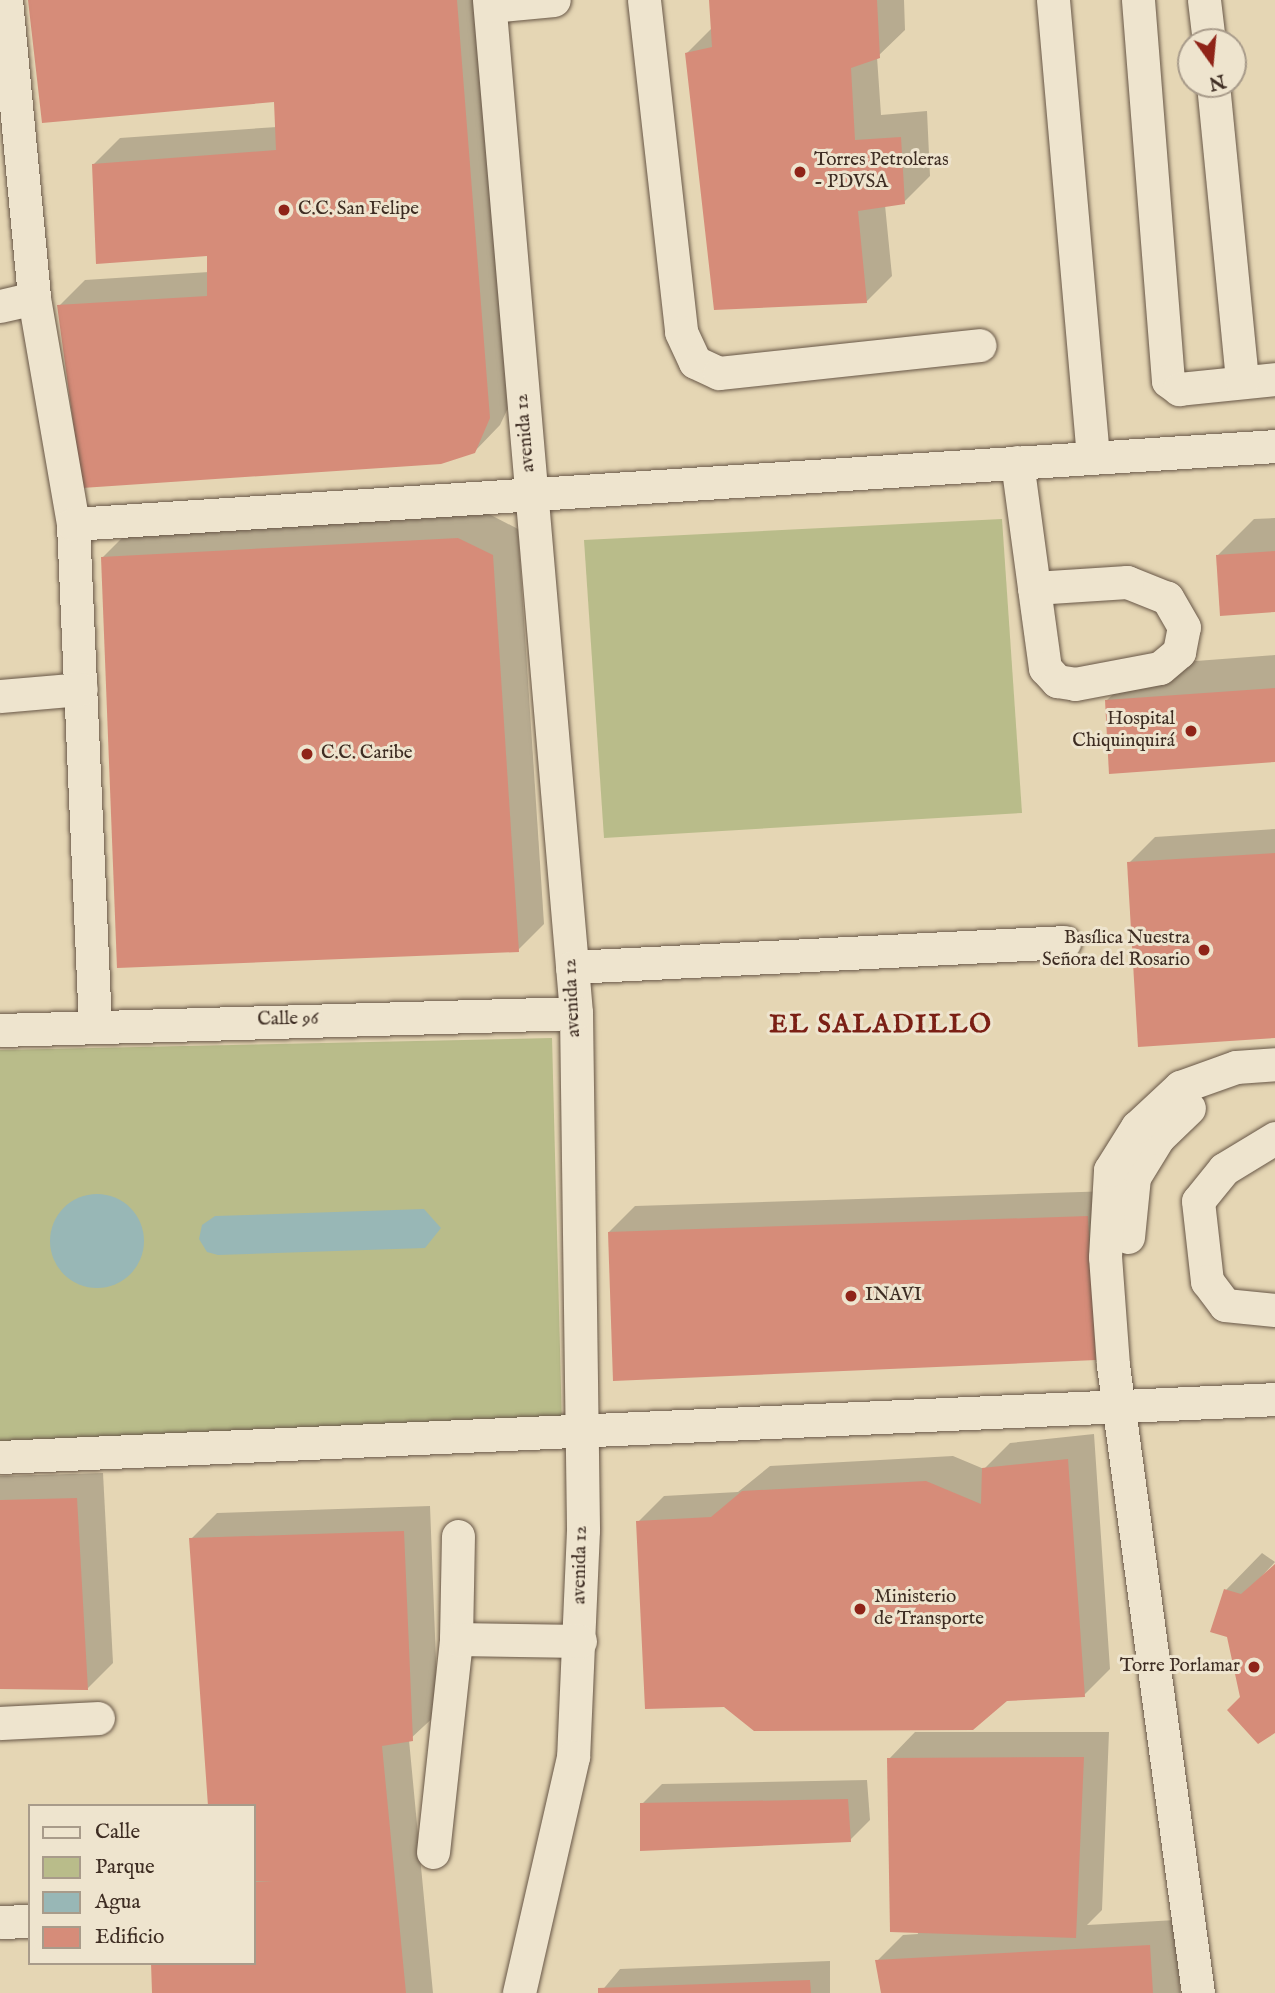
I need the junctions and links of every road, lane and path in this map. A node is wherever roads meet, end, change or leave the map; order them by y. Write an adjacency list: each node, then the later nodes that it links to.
1 (6, 0): 10 (street)
2 (554, 0): 7 (street)
3 (644, 0): 12 (street)
4 (1053, 0): 16 (street)
5 (1138, 0): 14 (street)
6 (1205, 0): 8 (street)
7 (490, 3): 18 (street, avenida 12)
8 (1208, 28)
9 (1214, 98): 14 (street)
10 (34, 298): 11 (street); 19 (street)
11 (0, 306)
12 (980, 345)
13 (1275, 379): 14 (street)
14 (1242, 382)
15 (1275, 446): 16 (street)
16 (1093, 457): 17 (street)
17 (1017, 462): 18 (street); 20 (street)
18 (531, 497): 19 (street); 24 (street, avenida 12)
19 (73, 524): 21 (street)
20 (1034, 587): 20 (street)
21 (80, 689): 22 (street); 26 (street)
22 (0, 696)
23 (1064, 942): 24 (street)
24 (572, 967): 25 (street, avenida 12)
25 (576, 1013): 26 (street, Calle 96); 34 (street, avenida 12)
26 (95, 1025): 27 (street, Calle 96)
27 (0, 1030)
28 (1275, 1064): 33 (street)
29 (1275, 1084): 33 (street)
30 (1275, 1138): 31 (street)
31 (1275, 1310)
32 (1275, 1399): 33 (street)
33 (1121, 1407): 34 (street); 45 (street)
34 (580, 1431): 35 (street); 38 (street, avenida 12)
35 (0, 1457)
36 (458, 1536): 37 (street)
37 (456, 1639): 38 (street); 41 (street)
38 (579, 1641): 44 (street, avenida 12)
39 (98, 1718): 40 (street)
40 (0, 1723)
41 (433, 1852)
42 (28, 1921): 43 (street)
43 (0, 1922)
44 (519, 1993)
45 (1198, 1993)

